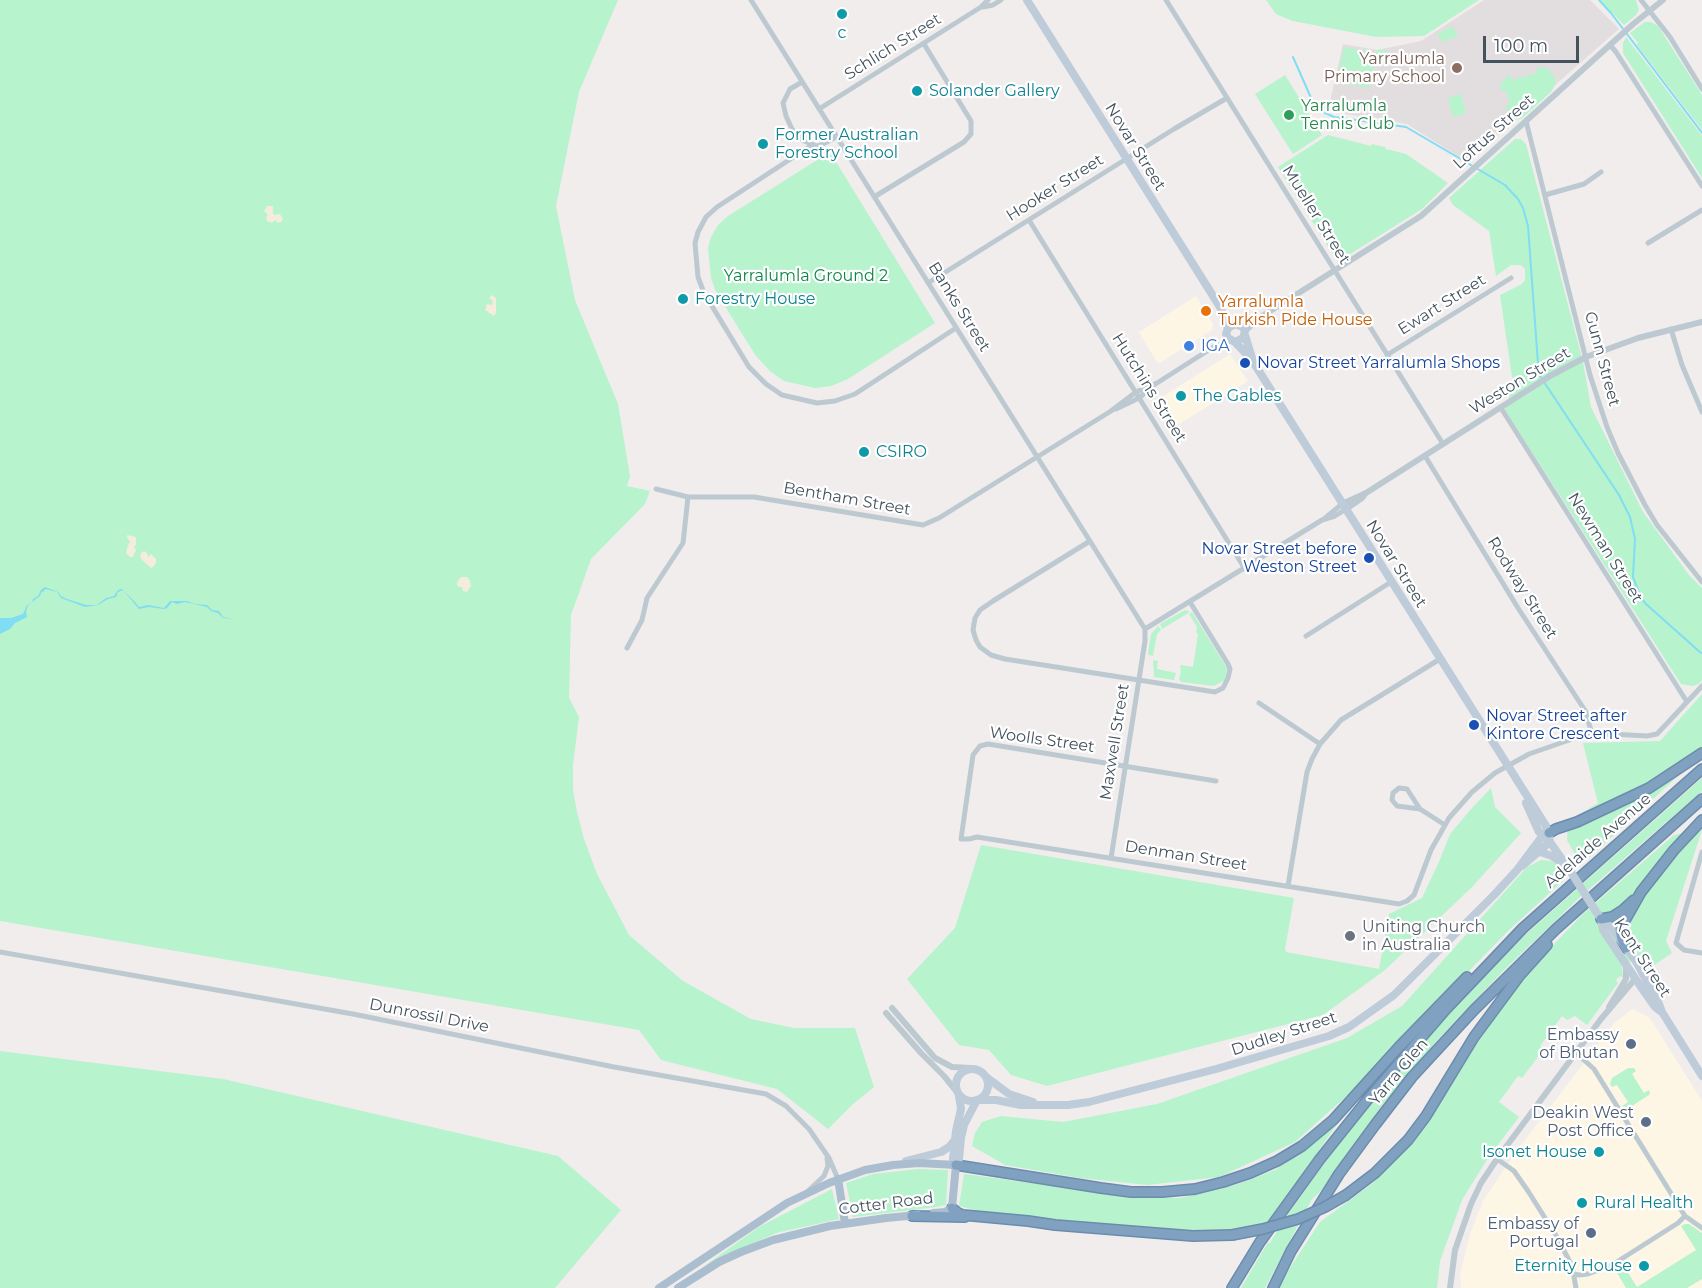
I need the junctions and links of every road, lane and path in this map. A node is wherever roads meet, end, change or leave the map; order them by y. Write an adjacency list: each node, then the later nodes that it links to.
1 (751, 0): 12 (street, Banks Street)
2 (988, 0): 8 (street, Schlich Street)
3 (1001, 0): 8 (street, Schlich Street)
4 (1027, 0): 19 (main road, Novar Street)
5 (1166, 0): 14 (street, Mueller Street)
6 (1641, 0): 9 (street)
7 (1663, 0): 9 (street, Loftus Street)
8 (981, 7): 10 (street, Schlich Street)
9 (1650, 11): 11 (street, Loftus Street); 13 (street)
10 (924, 44): 15 (street, Schlich Street); 23 (street)
11 (1610, 45): 16 (street, Loftus Street); 21 (street)
12 (802, 82): 15 (street, Banks Street); 18 (street)
13 (1702, 89)
14 (1227, 98): 19 (street, Hooker Street); 27 (street, Mueller Street)
15 (819, 109): 17 (street, Banks Street)
16 (1526, 121): 22 (street, Gunn Street); 27 (street, Loftus Street)
17 (836, 136): 18 (street); 23 (street, Banks Street)
18 (812, 145): 31 (street)
19 (1127, 159): 25 (street, Hooker Street); 33 (main road, Novar Street)
20 (1601, 172): 22 (street)
21 (1702, 186)
22 (1545, 195): 35 (street, Gunn Street)
23 (874, 197): 29 (street, Banks Street)
24 (1702, 210): 26 (street)
25 (1029, 220): 29 (street, Hooker Street); 36 (street, Hutchins Street)
26 (1648, 243)
27 (1334, 271): 33 (street, Bentham Street); 34 (street, Mueller Street)
28 (1511, 278): 34 (street, Ewart Street)
29 (928, 283): 31 (street, Banks Street)
30 (1702, 322): 32 (street, Weston Street)
31 (956, 328): 41 (street, Banks Street)
32 (1671, 329): 35 (street, Weston Street); 38 (street)
33 (1235, 333): 36 (street, Bentham Street); 44 (main road, Novar Street)
34 (1387, 356): 39 (street, Mueller Street)
35 (1586, 357): 37 (street, Weston Street); 48 (street, Gunn Street)
36 (1137, 395): 41 (street, Bentham Street); 46 (street, Hutchins Street)
37 (1501, 408): 39 (street, Weston Street); 56 (street, Newman Street)
38 (1702, 412)
39 (1443, 444): 40 (street, Weston Street)
40 (1425, 456): 44 (street, Weston Street); 58 (street, Rodway Street)
41 (1037, 457): 43 (street, Bentham Street); 45 (street, Banks Street)
42 (656, 489): 43 (street, Bentham Street)
43 (688, 497): 52 (street)
44 (1344, 506): 46 (street, Weston Street); 47 (main road, Novar Street)
45 (1090, 541): 50 (street, Banks Street); 54 (street)
46 (1245, 569): 49 (street, Weston Street)
47 (1391, 582): 51 (street); 53 (main road, Novar Street)
48 (1702, 582)
49 (1190, 602): 50 (street, Weston Street); 54 (street)
50 (1145, 629): 54 (street, Maxwell Street)
51 (1306, 636)
52 (627, 648)
53 (1440, 659): 59 (street); 61 (main road, Novar Street)
54 (1138, 680): 62 (street, Maxwell Street)
55 (1702, 686): 56 (street)
56 (1687, 702): 58 (street)
57 (1259, 703): 59 (street)
58 (1592, 735): 61 (street)
59 (1320, 744): 76 (street)
60 (1702, 753): 69 (highway)
61 (1507, 765): 68 (street); 69 (main road, Novar Street)
62 (1125, 766): 64 (street); 70 (street, Woolls Street); 73 (street, Maxwell Street)
63 (1702, 769): 80 (highway, Adelaide Avenue)
64 (1216, 781)
65 (1702, 799): 78 (highway)
66 (1420, 809): 66 (street); 68 (street)
67 (1702, 820): 77 (highway)
68 (1445, 825): 76 (street, Denman Street)
69 (1547, 837): 71 (main road, Dudley Street); 74 (main road, Kent Street); 75 (main road, Dudley Street)
70 (961, 839): 73 (street, Denman Street)
71 (1540, 852): 74 (main road); 75 (main road, Dudley Street)
72 (1702, 852): 83 (street)
73 (1111, 858): 76 (street, Denman Street)
74 (1569, 869): 79 (main road, Kent Street, bridge)
75 (1517, 870): 95 (main road, Dudley Street)
76 (1288, 886)
77 (1641, 892): 79 (highway); 81 (highway)
78 (1584, 903): 106 (highway, bridge); 113 (highway, Yarra Glen)
79 (1601, 919): 81 (main road, Kent Street); 85 (main road, Kent Street)
80 (1514, 937): 100 (highway); 112 (highway, Yarra Glen)
81 (1626, 948): 84 (main road, Kent Street)
82 (0, 952): 97 (street, Dunrossil Drive)
83 (1702, 953)
84 (1632, 958): 86 (main road); 87 (main road, Kent Street)
85 (1626, 965): 86 (main road, Kent Street); 88 (street)
86 (1635, 979): 87 (main road, Kent Street); 88 (street)
87 (1662, 1012): 91 (main road, Kent Street)
88 (1606, 1013): 89 (street)
89 (1576, 1053): 98 (street); 105 (street)
90 (972, 1068): 92 (main road); 93 (main road); 93 (street)
91 (1702, 1076)
92 (986, 1077): 94 (main road); 95 (main road, Dudley Street)
93 (958, 1093): 94 (main road); 96 (main road)
94 (977, 1100): 95 (main road, Dudley Street); 100 (main road)
95 (1037, 1104)
96 (955, 1140): 99 (main road); 100 (main road)
97 (827, 1154): 101 (street, Dunrossil Drive); 102 (street)
98 (1497, 1159): 109 (street); 114 (street)
99 (893, 1165): 100 (main road, Cotter Road); 101 (main road, Cotter Road)
100 (956, 1165): 103 (main road, Cotter Road)
101 (838, 1179): 102 (main road, Cotter Road); 107 (main road)
102 (797, 1197): 110 (main road, Cotter Road)
103 (952, 1208): 104 (main road, Cotter Road); 106 (highway)
104 (912, 1216): 106 (highway); 107 (main road, Cotter Road)
105 (1685, 1216): 108 (street); 109 (street)
106 (976, 1217)
107 (845, 1223): 111 (main road, Cotter Road)
108 (1702, 1228)
109 (1573, 1274): 115 (street)
110 (659, 1288)
111 (678, 1288)
112 (1232, 1288)
113 (1273, 1288)
114 (1450, 1288)
115 (1576, 1288)

